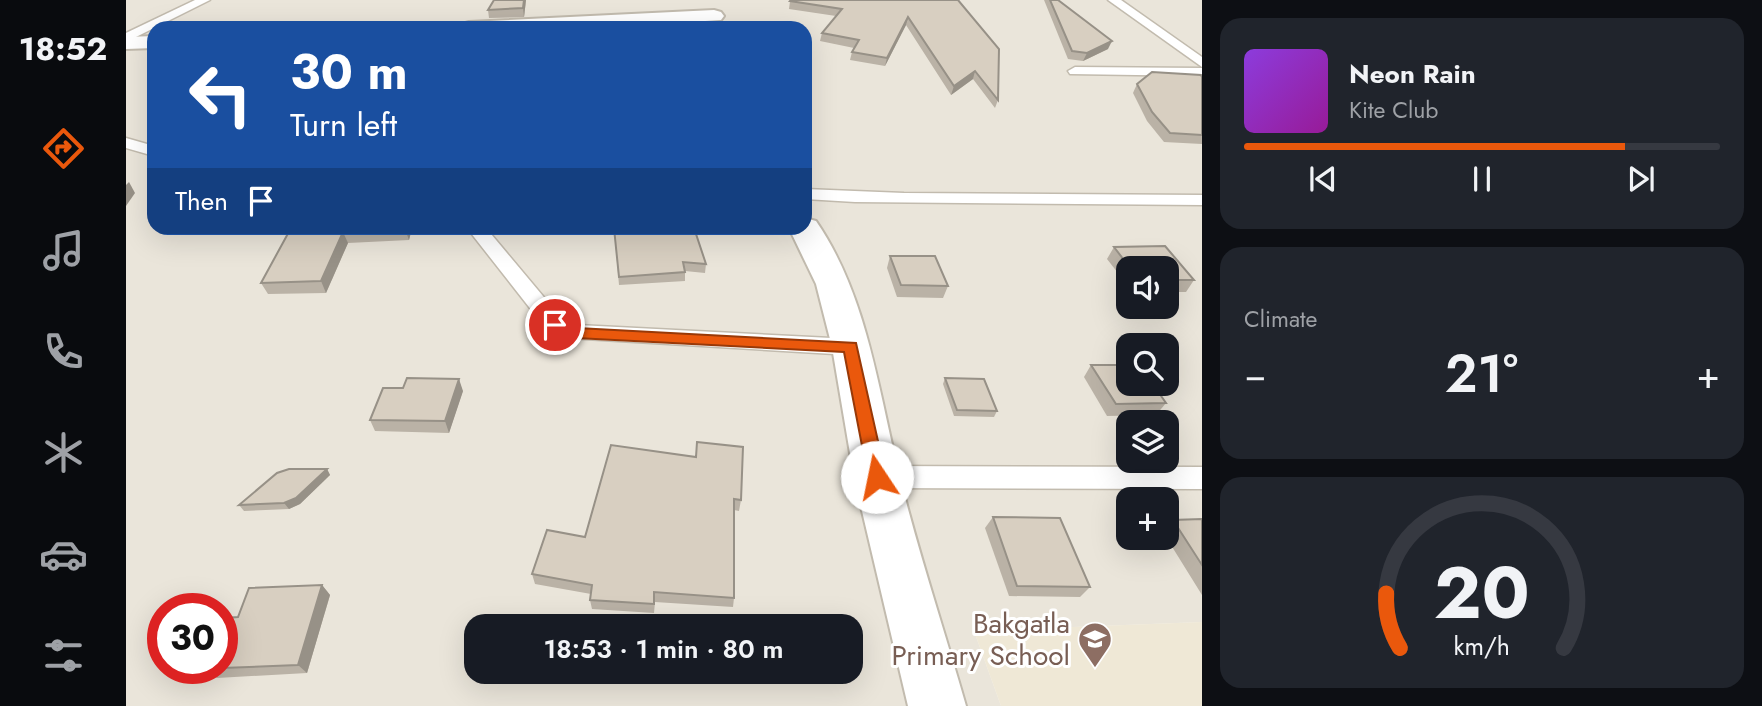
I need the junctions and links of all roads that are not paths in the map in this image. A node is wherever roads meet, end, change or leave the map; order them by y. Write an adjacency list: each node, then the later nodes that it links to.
1 (204, 0): 4 (lane)
2 (1114, 0): 9 (lane)
3 (714, 15): 5 (street)
4 (164, 21)
5 (601, 21)
6 (147, 30): 7 (lane)
7 (126, 41): 8 (street)
8 (147, 42)
9 (1202, 63)
10 (1075, 71): 11 (lane)
11 (1202, 72)
12 (126, 143): 13 (lane)
13 (147, 149)
14 (812, 194): 15 (lane)
15 (1202, 200)
16 (483, 235): 18 (lane)
17 (808, 235): 18 (street)
18 (851, 347): 19 (street)
19 (877, 477): 20 (lane); 21 (street)
20 (1202, 478)
21 (937, 706)

